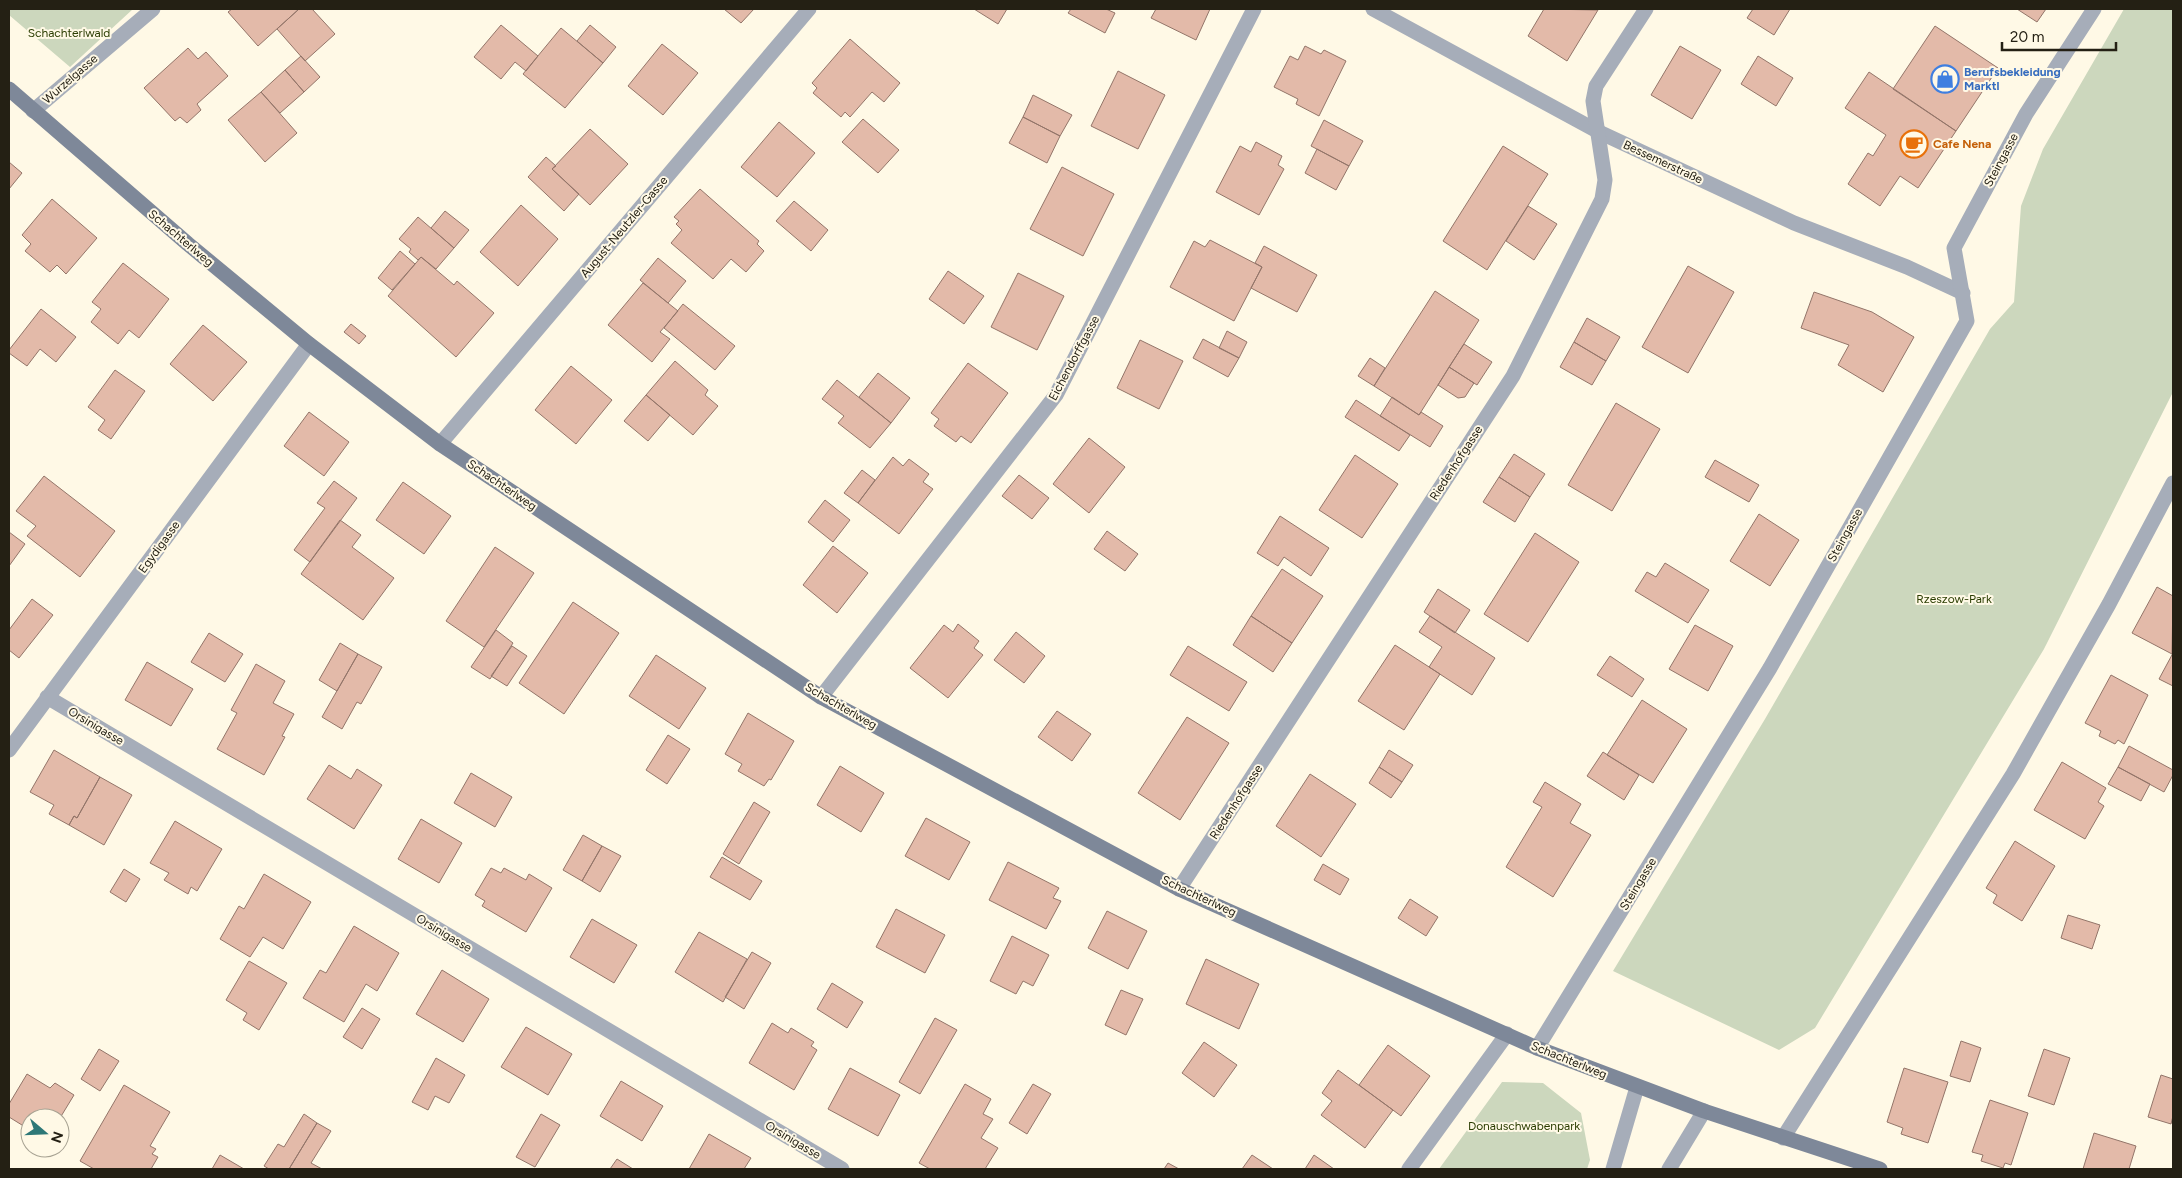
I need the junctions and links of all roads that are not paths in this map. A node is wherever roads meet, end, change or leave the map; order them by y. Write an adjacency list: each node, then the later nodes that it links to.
1 (153, 9): 8 (street, Wurzelgasse)
2 (809, 9): 12 (street, August-Neutzler-Gasse)
3 (1254, 9): 15 (street, Eichendorffgasse)
4 (1373, 9): 9 (street, Bessemerstraße)
5 (1646, 9): 9 (street, Riedenhofgasse)
6 (2094, 9): 10 (street, Steingasse)
7 (9, 89): 8 (street, Schachterlweg)
8 (33, 111): 11 (street, Schachterlweg)
9 (1599, 132): 10 (street, Bessemerstraße); 17 (street, Riedenhofgasse)
10 (1963, 293): 19 (street, Steingasse)
11 (309, 344): 12 (street, Schachterlweg); 14 (street, Egydigasse)
12 (440, 444): 15 (street, Schachterlweg)
13 (2173, 484): 22 (street)
14 (47, 697): 16 (street, Egydigasse); 23 (street, Orsinigasse)
15 (821, 697): 17 (street, Schachterlweg)
16 (9, 750)
17 (1180, 889): 18 (street, Schachterlweg)
18 (1507, 1034): 19 (street, Schachterlweg); 24 (street)
19 (1538, 1048): 20 (street, Schachterlweg)
20 (1637, 1087): 21 (street, Schachterlweg); 25 (street)
21 (1704, 1111): 22 (street, Schachterlweg); 26 (street)
22 (1783, 1138): 27 (street, Schachterlweg)
23 (842, 1169)
24 (1409, 1169)
25 (1613, 1169)
26 (1669, 1169)
27 (1880, 1169)

